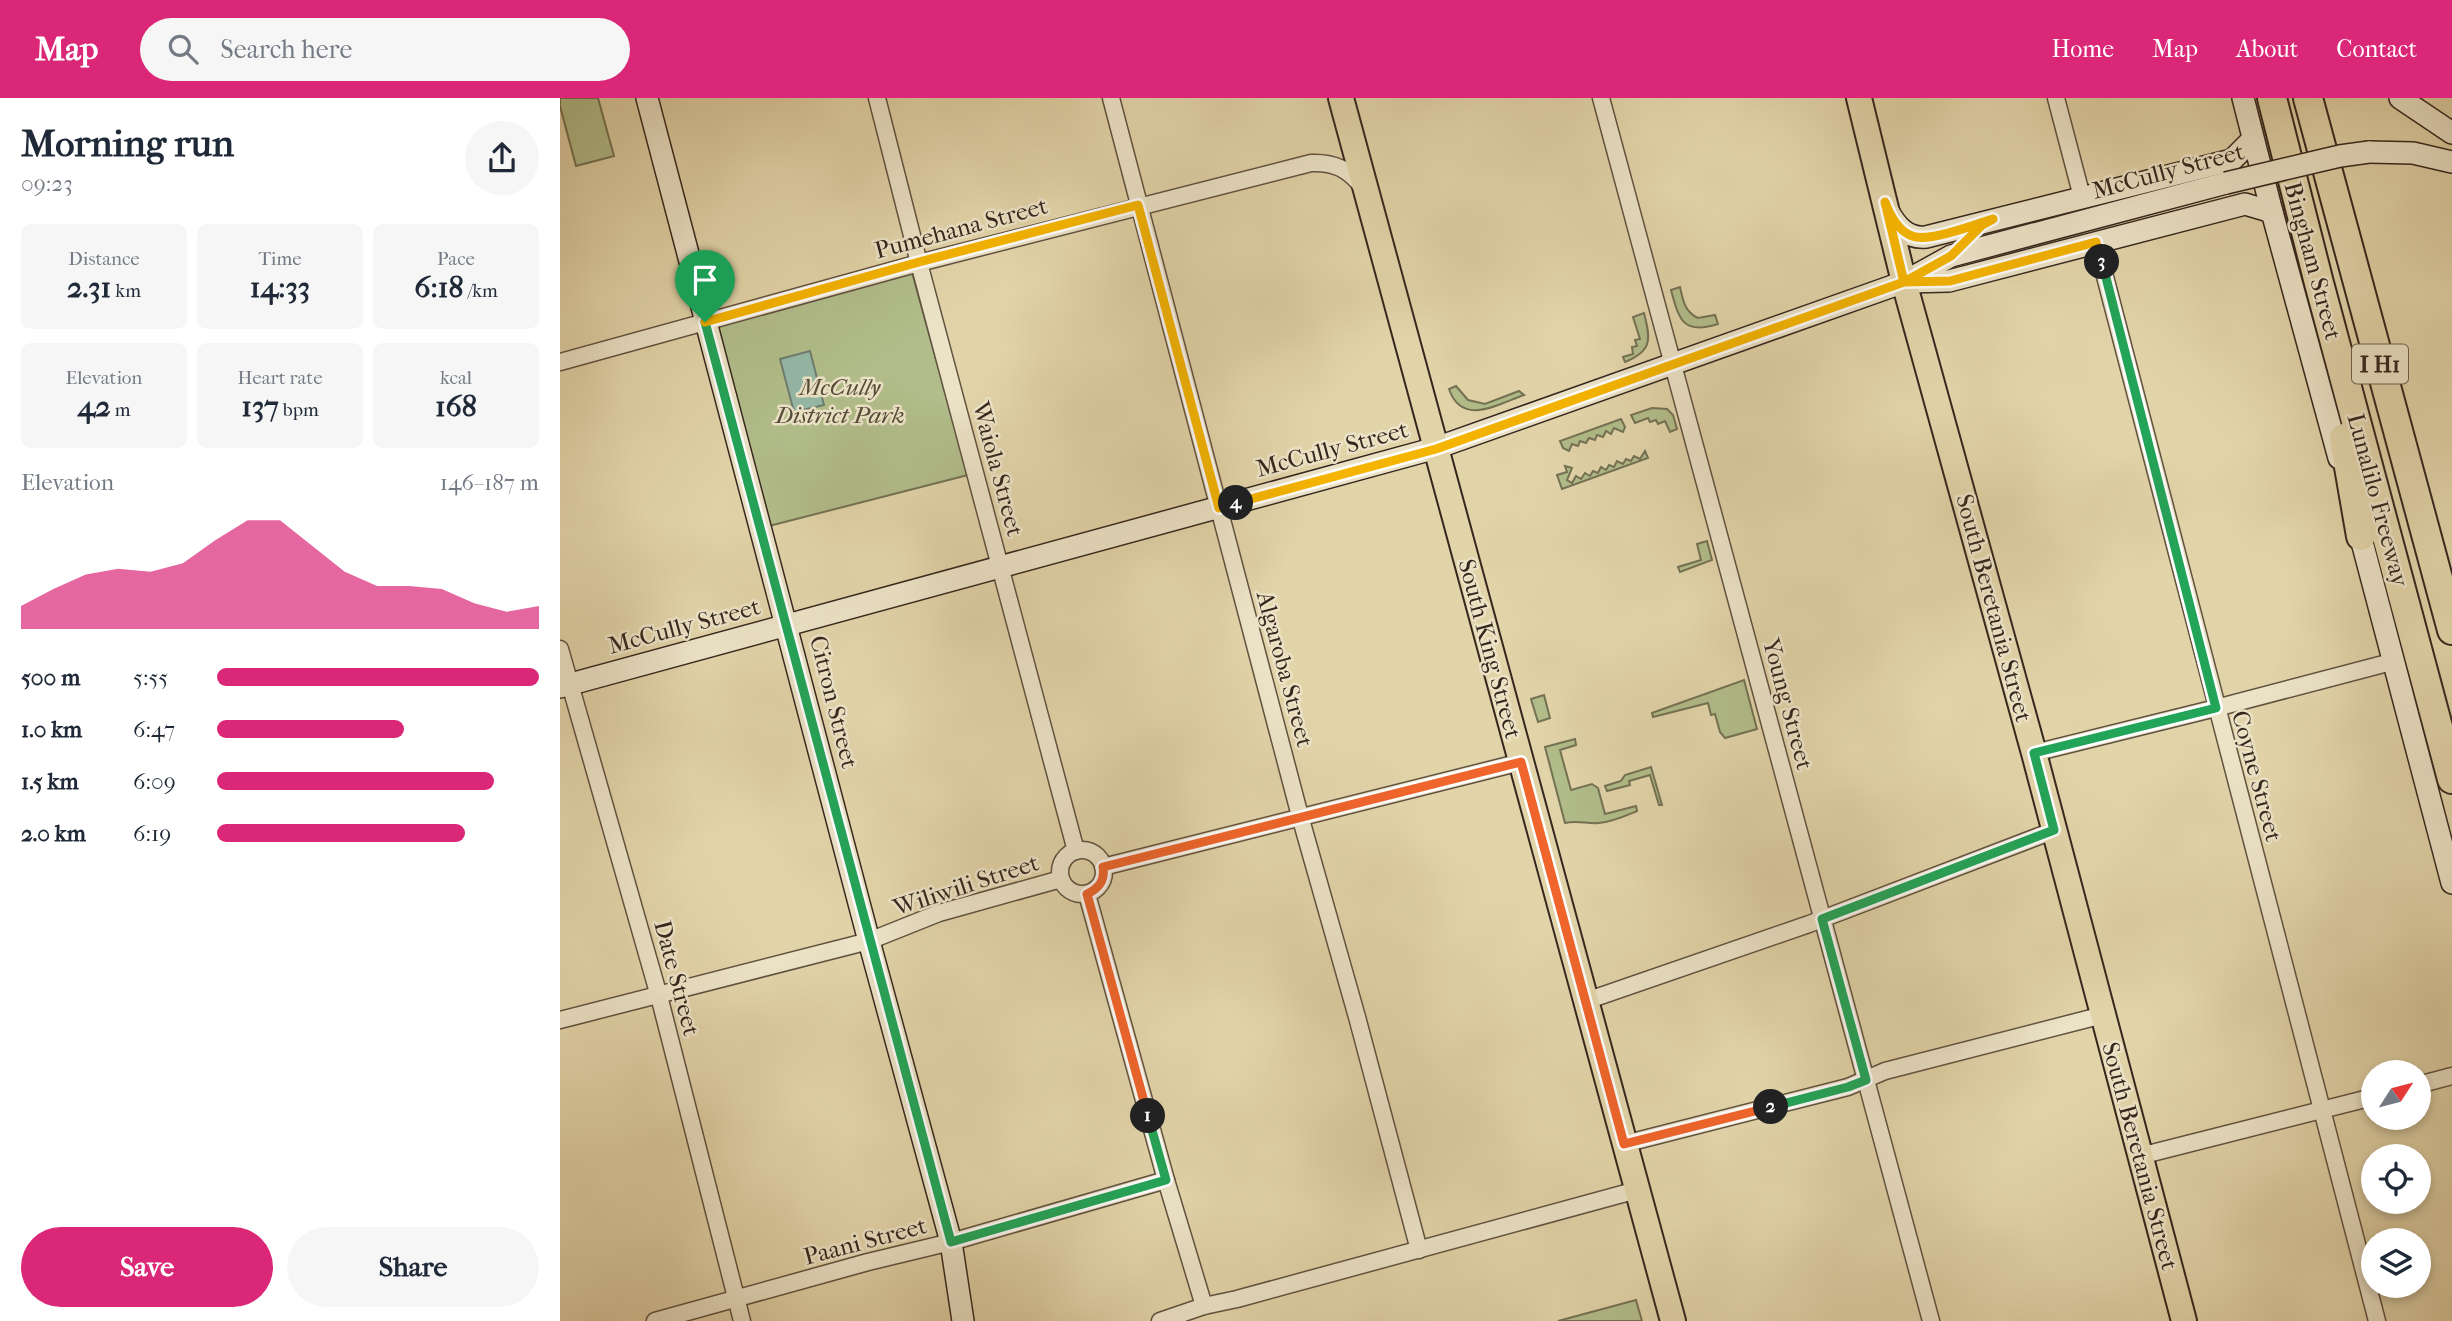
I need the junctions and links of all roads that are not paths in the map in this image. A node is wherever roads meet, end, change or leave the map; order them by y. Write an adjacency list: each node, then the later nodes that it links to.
1 (646, 98): 28 (street, Citron Street)
2 (877, 98): 25 (street, Waiola Street)
3 (1111, 98): 20 (street, Algaroba Street)
4 (1341, 98): 16 (main road, South King Street)
5 (1601, 98): 30 (street, Young Street)
6 (1859, 98): 18 (main road, South Beretania Street)
7 (2056, 98): 17 (street)
8 (2243, 98): 13 (street, Bingham Street)
9 (2272, 98): 27 (highway, Lunalilo Freeway / I H1)
10 (2308, 98): 36 (highway, Lunalilo Freeway / I H1)
11 (2400, 98): 12 (street)
12 (2452, 133)
13 (2253, 139): 14 (street, McCully Street); 21 (street, Bingham Street)
14 (2232, 160): 17 (street, McCully Street); 19 (street)
15 (2452, 162): 24 (street, McCully Street, bridge)
16 (1366, 193): 20 (street, Pumehana Street); 31 (main road, South King Street)
17 (2082, 197): 22 (street, McCully Street)
18 (1885, 202): 22 (street, McCully Street); 26 (main road, South Beretania Street)
19 (2245, 204): 21 (street); 23 (street, McCully Street)
20 (1138, 205): 25 (street, Pumehana Street); 32 (street, Algaroba Street)
21 (2272, 212): 33 (street, Bingham Street)
22 (1993, 219): 24 (street)
23 (2096, 242): 26 (street, McCully Street); 40 (street, Coyne Street)
24 (1951, 256): 26 (street, McCully Street)
25 (919, 262): 28 (street, Pumehana Street); 34 (street, Waiola Street)
26 (1904, 282): 30 (street, McCully Street); 41 (main road, South Beretania Street)
27 (2319, 283): 33 (highway); 43 (highway, Lunalilo Freeway / I H1)
28 (705, 322): 29 (street, Pumehana Street); 35 (street, Citron Street)
29 (560, 362)
30 (1672, 363): 31 (street, McCully Street); 51 (street, Young Street)
31 (1436, 449): 32 (street, McCully Street); 42 (main road, South King Street)
32 (1219, 508): 34 (street, McCully Street); 44 (street, Algaroba Street)
33 (2361, 536): 38 (street, Bingham Street)
34 (1001, 567): 35 (street, McCully Street); 46 (street, Waiola Street)
35 (787, 625): 39 (street, McCully Street); 52 (street, Citron Street)
36 (2452, 630)
37 (560, 649): 39 (street, Date Street)
38 (2395, 661): 40 (street); 49 (street, Bingham Street)
39 (565, 686): 53 (street, Date Street)
40 (2216, 708): 41 (street); 61 (street, Coyne Street)
41 (2034, 753): 45 (main road, South Beretania Street)
42 (1521, 762): 44 (street); 54 (main road, South King Street)
43 (2452, 779)
44 (1300, 816): 47 (street); 67 (street, Algaroba Street)
45 (2054, 830): 51 (street); 55 (main road, South Beretania Street)
46 (1076, 851): 47 (street); 48 (street)
47 (1103, 867): 50 (street)
48 (1060, 879): 50 (street); 52 (street, Wiliwili Street)
49 (2452, 883)
50 (1087, 894): 64 (street)
51 (1822, 919): 54 (street); 58 (street, Young Street)
52 (869, 941): 53 (street, Wiliwili Street); 66 (street, Citron Street)
53 (659, 996): 56 (street, Wiliwili Street); 68 (street, Date Street)
54 (1586, 1001): 62 (main road, South King Street)
55 (2103, 1015): 58 (street); 63 (main road, South Beretania Street)
56 (560, 1020)
57 (2452, 1076): 59 (street)
58 (1866, 1080): 62 (street); 75 (street, Young Street)
59 (2431, 1082)
60 (2361, 1100): 61 (street)
61 (2320, 1111): 63 (street); 77 (street, Coyne Street)
62 (1624, 1144): 65 (main road, South King Street)
63 (2140, 1156): 76 (main road, South Beretania Street)
64 (1166, 1180): 66 (street, Paani Street); 69 (street)
65 (1637, 1190): 67 (street); 74 (main road, South King Street)
66 (951, 1242): 68 (street, Paani Street); 72 (street, Citron Street)
67 (1419, 1250): 69 (street)
68 (736, 1300): 70 (street, Paani Street); 71 (street, Date Street)
69 (1204, 1306): 73 (street)
70 (655, 1321)
71 (742, 1321)
72 (963, 1321)
73 (1160, 1321)
74 (1672, 1321)
75 (1931, 1321)
76 (2183, 1321)
77 (2376, 1321)

